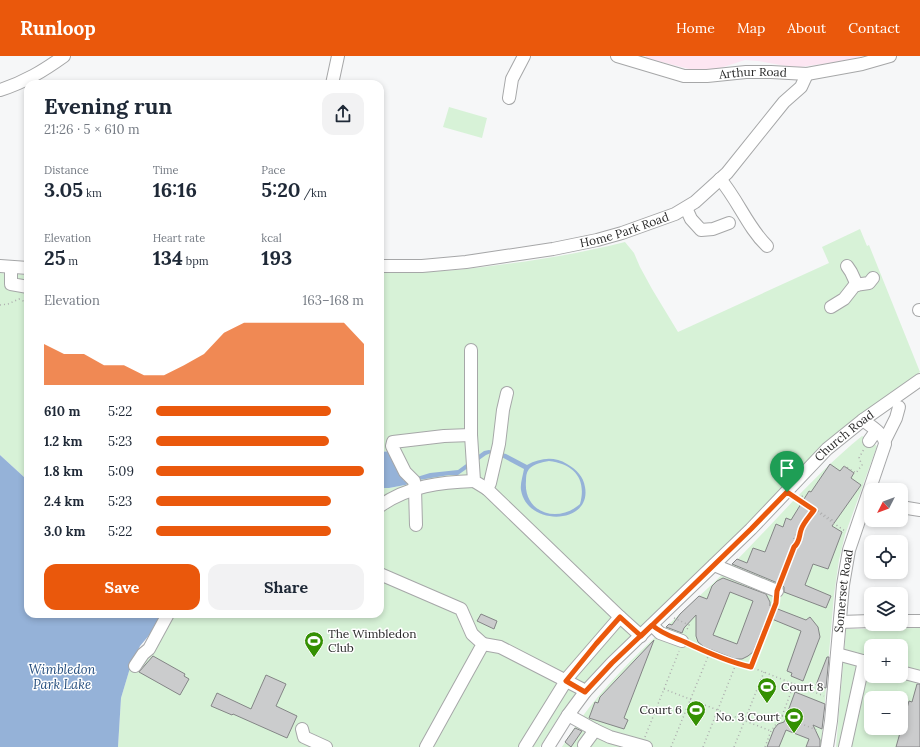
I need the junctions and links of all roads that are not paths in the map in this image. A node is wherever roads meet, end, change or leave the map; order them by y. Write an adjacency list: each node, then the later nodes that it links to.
1 (64, 56): 7 (street)
2 (338, 56): 8 (street)
3 (524, 56): 11 (street)
4 (617, 56): 6 (street, Arthur Road)
5 (890, 56): 6 (street, Arthur Road)
6 (807, 74): 12 (street, Home Park Road)
7 (27, 80)
8 (333, 80)
9 (24, 82): 10 (street)
10 (0, 90)
11 (509, 98)
12 (720, 179): 13 (street, Home Park Road); 15 (street)
13 (686, 208): 14 (street); 16 (street, Home Park Road)
14 (729, 223)
15 (767, 246)
16 (384, 266)
17 (847, 266): 23 (street)
18 (6, 267): 19 (street); 21 (street)
19 (24, 268)
20 (873, 278): 23 (street)
21 (5, 284): 22 (street)
22 (24, 286)
23 (852, 294): 24 (street)
24 (831, 307)
25 (471, 350): 31 (street)
26 (920, 380): 29 (street, Church Road)
27 (507, 392): 37 (street)
28 (899, 407): 32 (street, Somerset Road)
29 (863, 420): 30 (street); 38 (street, Church Road)
30 (876, 430): 32 (street); 33 (street)
31 (471, 435): 34 (street); 36 (street)
32 (885, 440): 35 (street, Somerset Road)
33 (869, 441)
34 (474, 481): 36 (street); 37 (street)
35 (873, 483)
36 (415, 488): 40 (street); 44 (street)
37 (487, 489): 48 (street)
38 (787, 492): 39 (street); 45 (street, Church Road)
39 (799, 498)
40 (384, 504)
41 (864, 505): 53 (street, Somerset Road)
42 (908, 508): 43 (street)
43 (920, 510)
44 (416, 525)
45 (714, 565): 47 (street); 54 (street, Church Road)
46 (384, 576): 58 (street)
47 (777, 591)
48 (620, 617): 56 (street); 66 (street)
49 (166, 618): 62 (street)
50 (864, 621): 53 (street)
51 (908, 621): 52 (street)
52 (920, 621)
53 (840, 622): 60 (street, Somerset Road)
54 (652, 625): 56 (street, Church Road); 57 (street)
55 (504, 635): 59 (street)
56 (641, 636): 67 (street, Church Road)
57 (682, 641)
58 (483, 644): 59 (street); 73 (street)
59 (500, 647): 66 (street)
60 (837, 654): 61 (street); 77 (street, Somerset Road)
61 (864, 662)
62 (135, 666)
63 (864, 674): 78 (street)
64 (908, 674): 65 (street)
65 (920, 677)
66 (566, 681): 67 (street); 74 (street)
67 (585, 692): 68 (street, Church Road)
68 (568, 715): 70 (street); 75 (street, Church Road)
69 (302, 729): 72 (street)
70 (595, 730): 71 (street); 76 (street)
71 (584, 745)
72 (326, 747)
73 (426, 747)
74 (525, 747)
75 (548, 747)
76 (644, 747)
77 (827, 747)
78 (845, 747)

